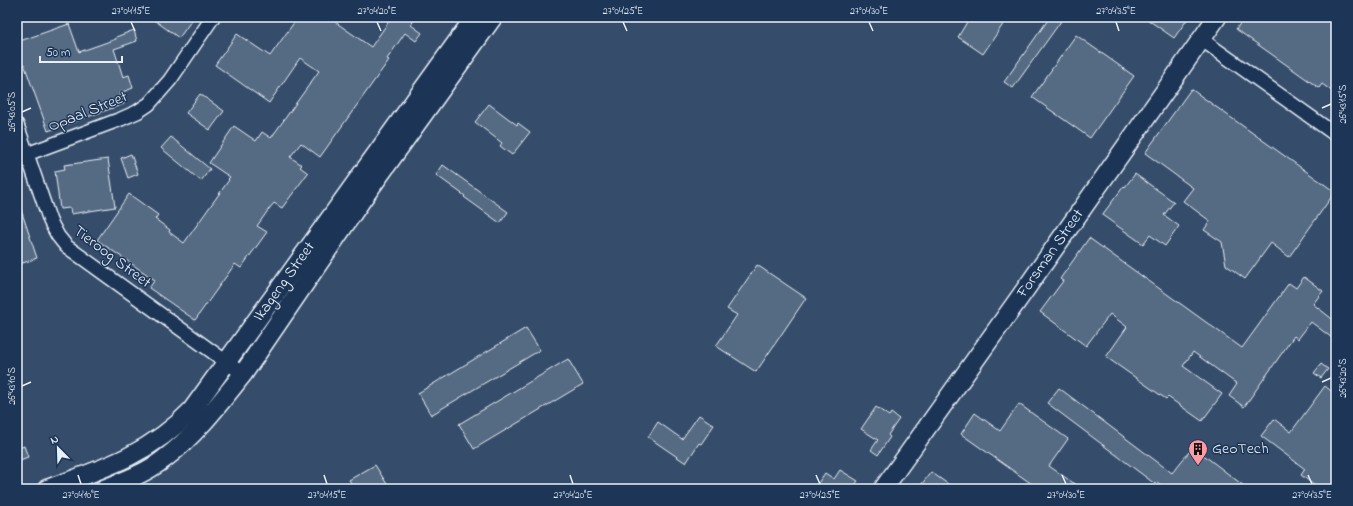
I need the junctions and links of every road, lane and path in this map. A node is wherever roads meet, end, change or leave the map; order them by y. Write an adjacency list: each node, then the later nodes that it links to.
1 (213, 17): 8 (street, Opaal Street)
2 (475, 17): 9 (street, Ikageng Street)
3 (493, 17): 9 (street, Ikageng Street)
4 (1218, 17): 5 (street, Forsman Street)
5 (1201, 39): 7 (street); 14 (street, Forsman Street)
6 (17, 125): 8 (street, Tieroog Street)
7 (1336, 135)
8 (28, 154): 10 (street, Tieroog Street)
9 (322, 244): 10 (street, Ikageng Street); 11 (street, Ikageng Street)
10 (227, 362): 11 (street, Tieroog Street); 12 (street, Ikageng Street)
11 (243, 374): 13 (street, Ikageng Street)
12 (47, 489)
13 (104, 489)
14 (883, 489)

